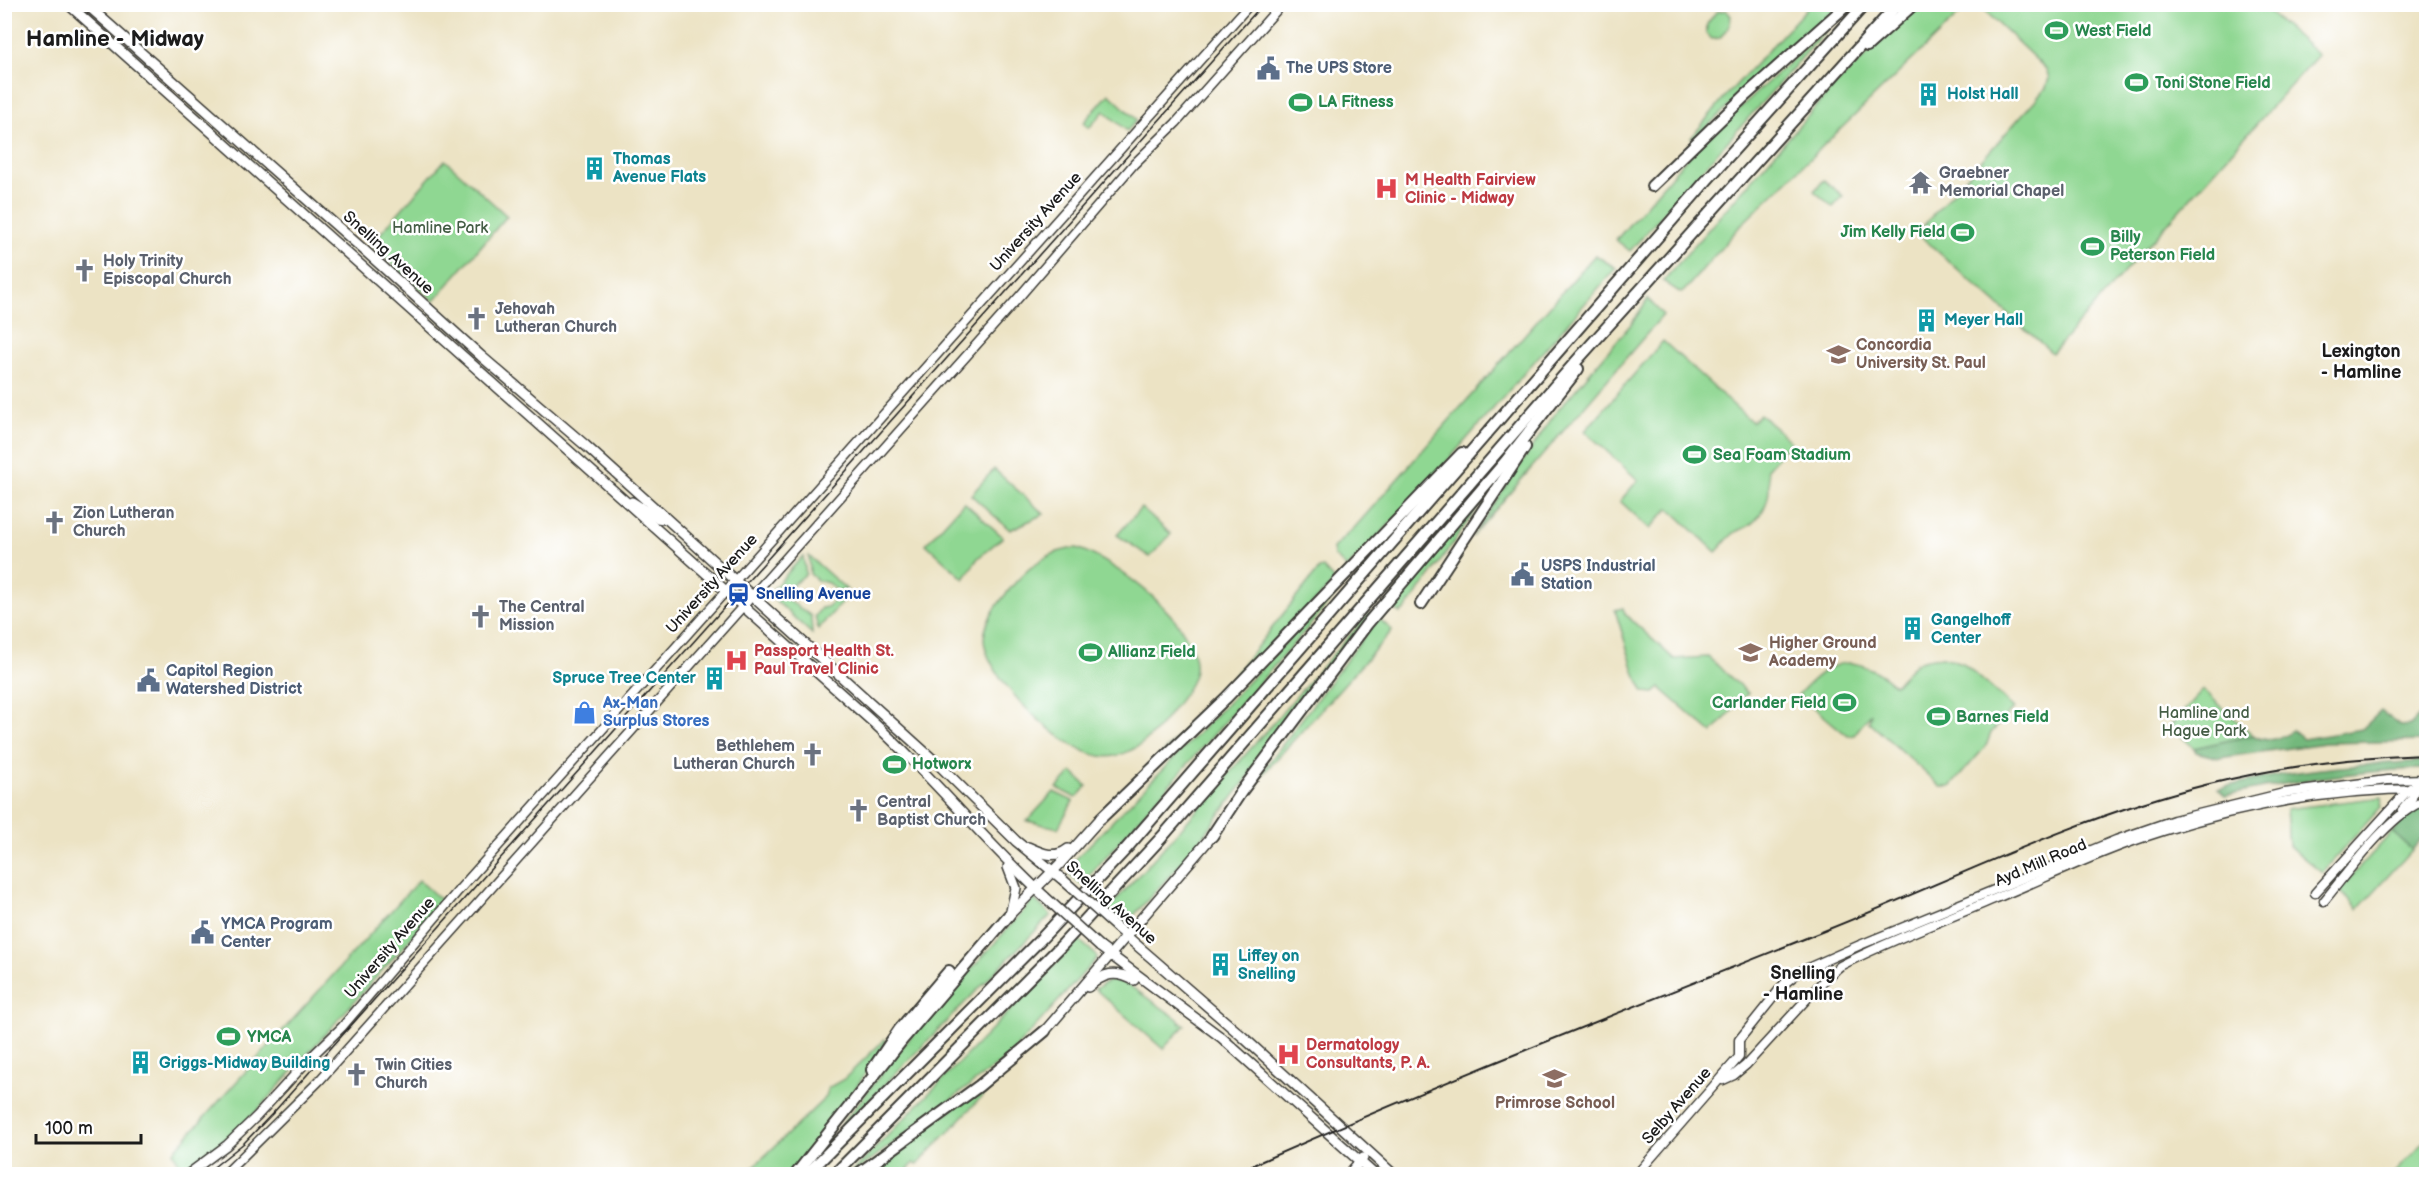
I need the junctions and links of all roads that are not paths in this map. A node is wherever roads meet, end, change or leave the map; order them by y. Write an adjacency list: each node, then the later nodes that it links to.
1 (68, 4): 14 (main road, Snelling Avenue)
2 (86, 4): 15 (main road, Snelling Avenue)
3 (1251, 4): 16 (main road, University Avenue)
4 (1282, 4): 18 (main road)
5 (1848, 4): 10 (highway)
6 (1865, 4): 12 (highway)
7 (1898, 4): 9 (highway)
8 (1914, 4): 9 (highway)
9 (1830, 78): 11 (highway)
10 (1652, 186)
11 (1629, 302): 13 (highway); 51 (highway)
12 (1578, 328): 25 (highway); 50 (highway)
13 (1569, 381): 19 (highway); 27 (highway)
14 (619, 495): 15 (main road); 17 (main road, Snelling Avenue)
15 (666, 519): 16 (main road, Snelling Avenue)
16 (735, 582): 17 (main road, University Avenue); 18 (main road, Snelling Avenue)
17 (726, 591): 20 (main road, Snelling Avenue); 47 (main road, University Avenue)
18 (752, 597): 20 (main road); 29 (main road, Snelling Avenue)
19 (1421, 604)
20 (742, 607): 30 (main road, Snelling Avenue); 48 (main road)
21 (2422, 779): 22 (main road); 42 (main road, Ayd Mill Road)
22 (2412, 789): 23 (main road, Ayd Mill Road); 26 (main road); 33 (main road); 43 (main road, Ayd Mill Road)
23 (2427, 789)
24 (2427, 800): 26 (main road)
25 (1101, 818): 28 (main road)
26 (2388, 827): 34 (main road)
27 (1212, 836): 36 (main road)
28 (1082, 839): 29 (main road); 31 (main road)
29 (1016, 841): 31 (main road, Snelling Avenue)
30 (1003, 857): 32 (main road, Snelling Avenue); 35 (main road)
31 (1053, 871): 32 (main road); 36 (main road, Snelling Avenue, bridge)
32 (1036, 889): 35 (main road); 37 (main road, Snelling Avenue, bridge)
33 (2315, 893)
34 (2324, 901)
35 (1009, 915): 44 (highway)
36 (1125, 935): 37 (main road); 45 (main road, Snelling Avenue)
37 (1109, 955): 39 (main road, Snelling Avenue); 40 (main road)
38 (949, 971): 44 (highway)
39 (1155, 989): 40 (main road); 46 (main road, Snelling Avenue)
40 (1061, 1010): 41 (main road)
41 (1045, 1031): 52 (highway)
42 (1739, 1057): 43 (main road, Selby Avenue)
43 (1720, 1081): 56 (main road, Selby Avenue)
44 (827, 1138): 49 (highway)
45 (1368, 1152): 46 (main road); 55 (main road, Snelling Avenue)
46 (1360, 1162): 53 (main road); 54 (main road, Snelling Avenue)
47 (188, 1174)
48 (225, 1174)
49 (796, 1174)
50 (807, 1174)
51 (835, 1174)
52 (858, 1174)
53 (1349, 1174)
54 (1374, 1174)
55 (1393, 1174)
56 (1637, 1174)

